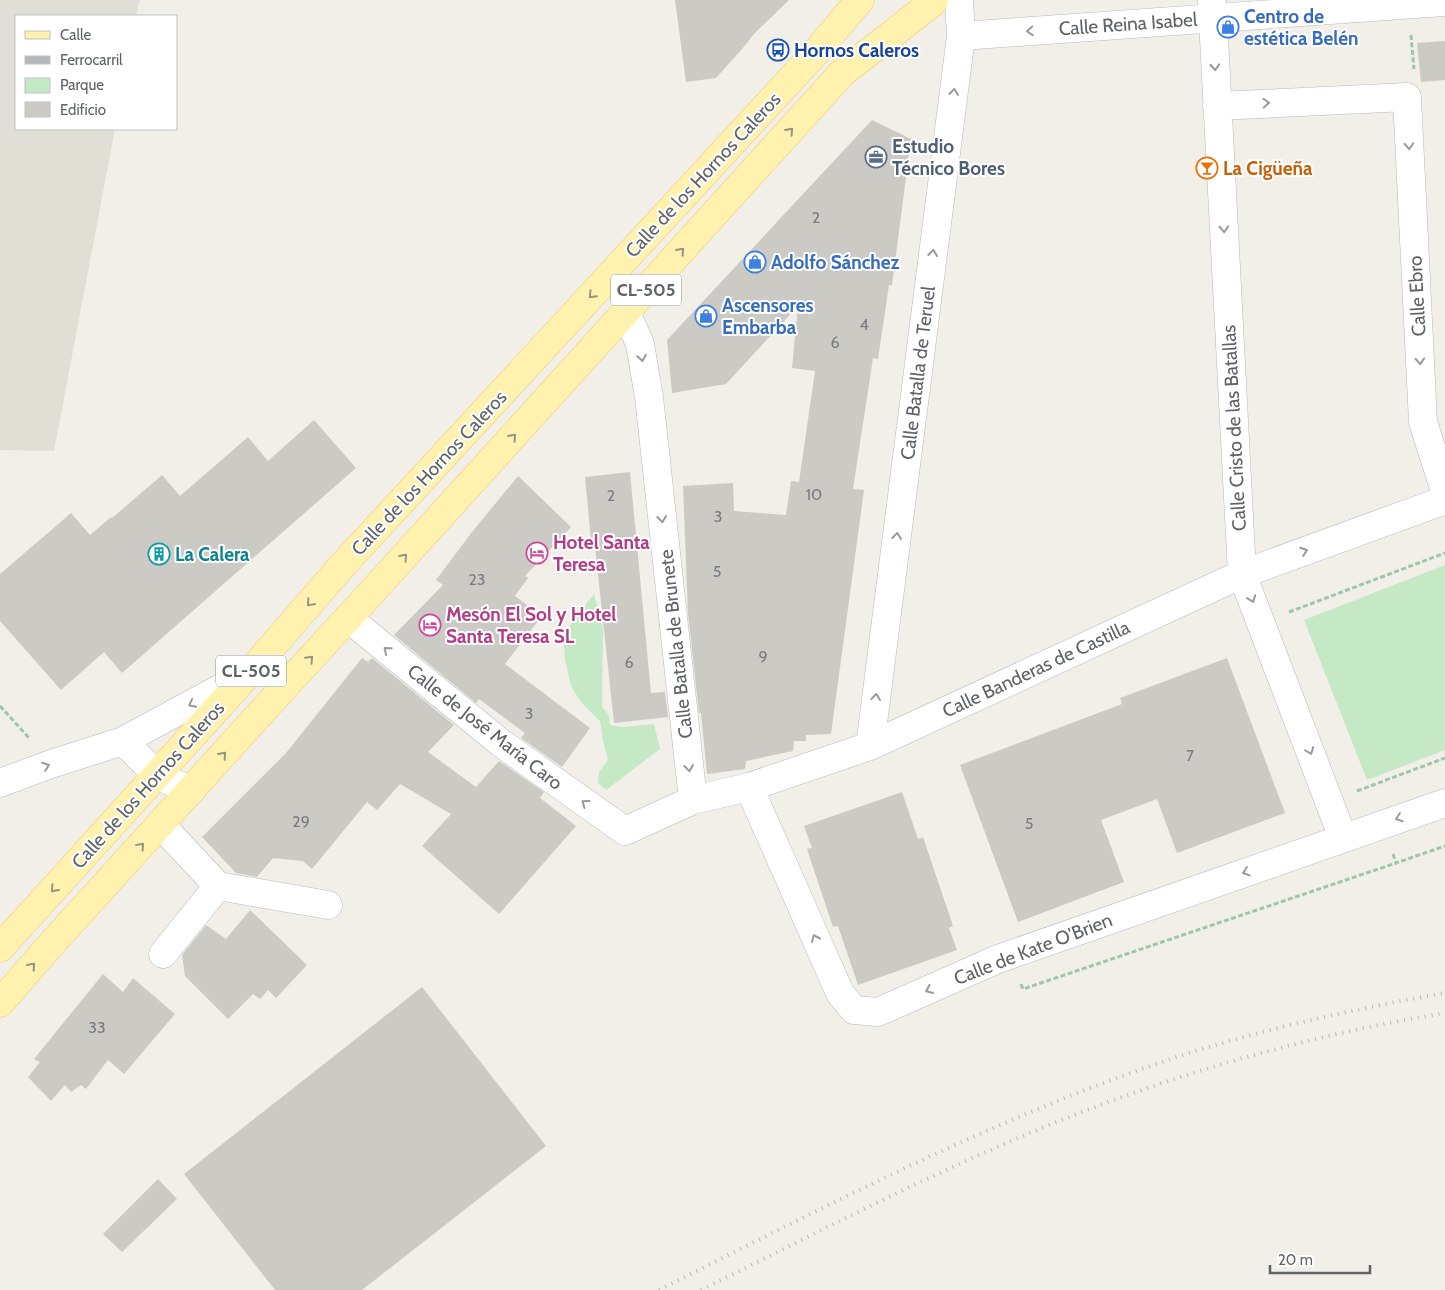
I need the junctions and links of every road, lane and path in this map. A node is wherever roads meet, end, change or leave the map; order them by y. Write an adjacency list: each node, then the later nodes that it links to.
1 (860, 0): 17 (main road, Calle de los Hornos Caleros / CL-505, one-way to 17)
2 (934, 0): 10 (main road, Calle de los Hornos Caleros / CL-505, one-way to 2)
3 (960, 0): 7 (street, Calle Batalla de Teruel)
4 (1445, 2): 5 (street, Calle Reina Isabel)
5 (1402, 3): 6 (street, Calle Reina Isabel); 8 (path)
6 (1213, 9): 7 (street, Calle Reina Isabel, one-way to 7); 9 (street, Calle Cristo de las Batallas, one-way to 9)
7 (961, 36): 20 (street, Calle Batalla de Teruel, one-way to 7)
8 (1407, 97): 9 (street, one-way to 8); 11 (street, Calle Ebro, one-way to 11)
9 (1217, 106): 14 (street, Calle Cristo de las Batallas, one-way to 14)
10 (626, 312): 16 (main road, Calle de los Hornos Caleros / CL-505, one-way to 10); 28 (street, Calle Batalla de Brunete, one-way to 28)
11 (1445, 491)
12 (1445, 500): 14 (street, Calle Banderas de Castilla, one-way to 12)
13 (1445, 553): 15 (path)
14 (1242, 574): 20 (street, Calle Banderas de Castilla); 32 (street, Calle Cristo de las Batallas, one-way to 32)
15 (1284, 613)
16 (348, 618): 26 (main road, Calle de los Hornos Caleros / CL-505, one-way to 16); 31 (street, Calle de José María Caro, one-way to 16)
17 (250, 672): 19 (street, one-way to 19); 23 (main road, Calle de los Hornos Caleros / CL-505)
18 (0, 706): 22 (path)
19 (123, 741): 22 (street); 23 (street)
20 (870, 746): 25 (street, Calle Banderas de Castilla)
21 (1445, 758): 27 (path)
22 (52, 764): 24 (street, one-way to 22)
23 (157, 775): 26 (street); 38 (main road, Calle de los Hornos Caleros / CL-505, one-way to 38)
24 (0, 783)
25 (749, 787): 28 (street, Calle Banderas de Castilla); 32 (street, Calle de Kate O'Brien, one-way to 25)
26 (191, 791): 30 (main road, Calle de los Hornos Caleros / CL-505)
27 (1353, 793)
28 (693, 800): 31 (street, Calle Banderas de Castilla)
29 (1445, 803): 32 (street, Calle de Kate O'Brien, one-way to 32)
30 (160, 824): 36 (street, Calle de los Hornos Caleros); 41 (main road, Calle de los Hornos Caleros / CL-505, one-way to 30)
31 (625, 832)
32 (1343, 838)
33 (1445, 846): 35 (path)
34 (1391, 848): 35 (path)
35 (1396, 863): 40 (path)
36 (218, 886): 37 (street); 39 (street)
37 (328, 904)
38 (0, 948)
39 (162, 954)
40 (1020, 980)
41 (0, 1004)

